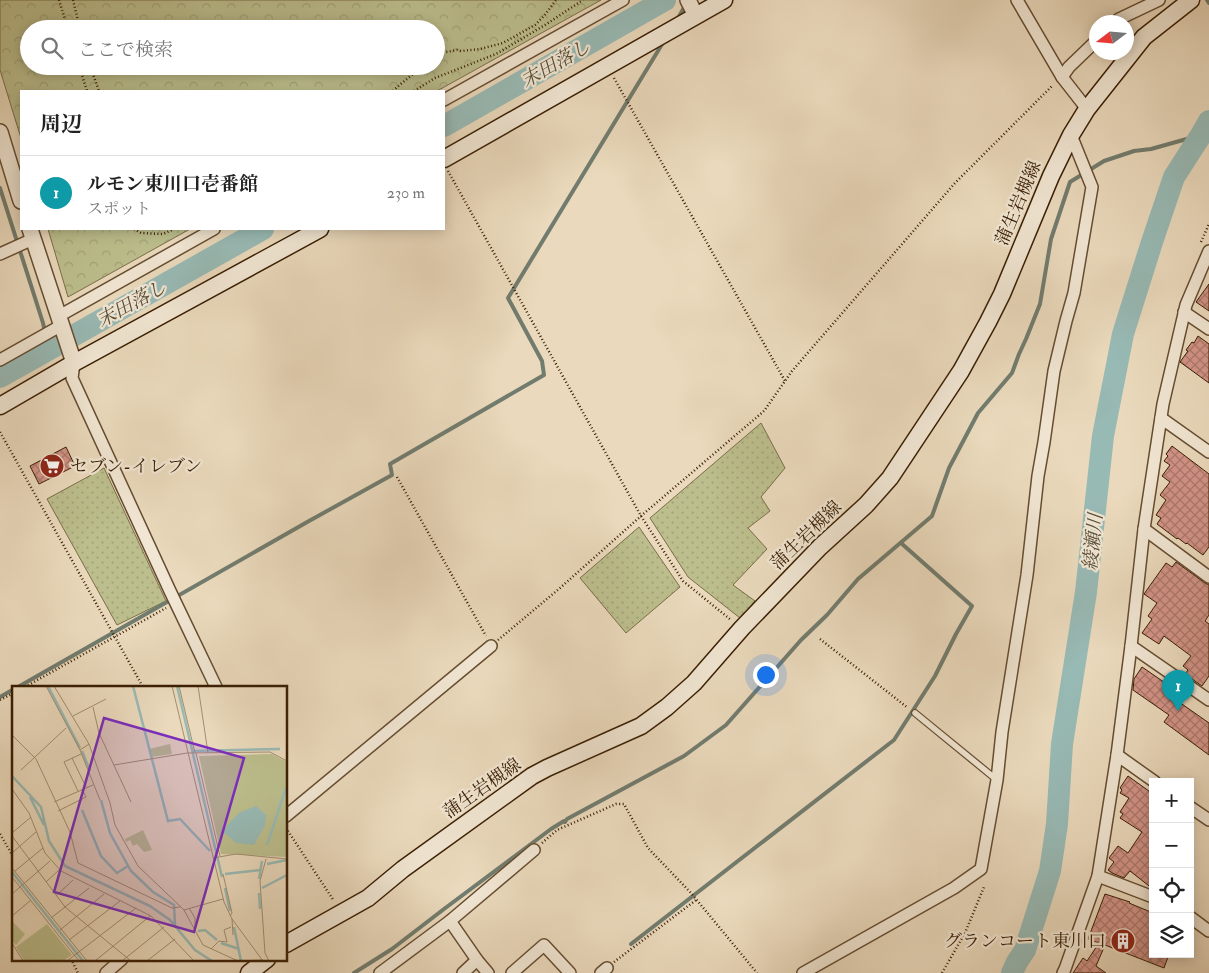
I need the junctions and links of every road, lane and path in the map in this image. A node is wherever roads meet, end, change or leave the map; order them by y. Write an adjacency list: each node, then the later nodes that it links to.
1 (59, 0): 13 (path)
2 (73, 0): 14 (path)
3 (556, 0): 16 (path)
4 (583, 0): 18 (path)
5 (623, 0): 28 (street)
6 (688, 0): 12 (street)
7 (724, 0): 12 (main road)
8 (1017, 0): 23 (street)
9 (1159, 0): 11 (street)
10 (1191, 0): 29 (main road, 蒲生岩槻線)
11 (1129, 15)
12 (696, 16): 17 (main road)
13 (65, 20)
14 (78, 20)
15 (1089, 48): 23 (street)
16 (445, 52)
17 (608, 66): 32 (main road); 46 (path)
18 (445, 74)
19 (82, 75): 24 (path)
20 (93, 75): 25 (path)
21 (413, 75): 26 (path)
22 (444, 75): 27 (path)
23 (1062, 77): 29 (street); 46 (path)
24 (87, 90)
25 (99, 90)
26 (393, 90)
27 (416, 90)
28 (445, 99)
29 (1086, 109): 31 (main road, 蒲生岩槻線)
30 (0, 132): 33 (street)
31 (1071, 135): 56 (main road, 蒲生岩槻線); 70 (street)
32 (446, 165): 52 (path)
33 (20, 197)
34 (136, 230): 35 (path)
35 (172, 230)
36 (212, 230): 42 (street)
37 (318, 230): 45 (main road)
38 (32, 234): 40 (street); 42 (street)
39 (1209, 251): 41 (street)
40 (0, 254)
41 (1184, 312): 43 (street); 48 (street)
42 (60, 320): 44 (street); 45 (street)
43 (1209, 329)
44 (0, 360)
45 (74, 364): 47 (main road); 55 (street)
46 (785, 382): 52 (path)
47 (0, 406)
48 (1161, 418): 50 (street); 53 (street)
49 (0, 432): 57 (path)
50 (1209, 452)
51 (397, 477): 59 (path)
52 (641, 516): 56 (path); 59 (path)
53 (1144, 530): 54 (street); 60 (street)
54 (1209, 577)
55 (173, 598): 57 (path); 63 (street)
56 (742, 628): 82 (main road, 蒲生岩槻線)
57 (115, 636): 61 (path); 62 (path)
58 (820, 639): 67 (path)
59 (491, 646): 72 (street)
60 (1131, 646): 66 (street); 68 (street)
61 (27, 686)
62 (142, 686)
63 (216, 686)
64 (12, 694): 65 (path)
65 (0, 700)
66 (1209, 700)
67 (916, 713): 70 (lane)
68 (1117, 755): 69 (street); 78 (street)
69 (1149, 778)
70 (997, 780): 101 (street)
71 (1194, 810): 73 (street)
72 (288, 814)
73 (1209, 820)
74 (288, 831): 82 (path)
75 (0, 834): 77 (path)
76 (534, 850): 81 (path); 84 (street)
77 (12, 855)
78 (1098, 876): 80 (street); 103 (street)
79 (984, 887): 102 (path)
80 (1149, 895)
81 (696, 900): 91 (path); 100 (path)
82 (342, 912): 86 (main road, 蒲生岩槻線)
83 (1194, 919): 85 (street)
84 (450, 921): 90 (street); 95 (street)
85 (1209, 931)
86 (288, 943)
87 (72, 960): 92 (path)
88 (121, 960): 93 (street)
89 (266, 960): 94 (main road)
90 (477, 960): 96 (street); 97 (street)
91 (604, 970)
92 (78, 973)
93 (106, 973)
94 (249, 973)
95 (380, 973)
96 (463, 973)
97 (488, 973)
98 (512, 973): 99 (street)
99 (570, 973)
100 (757, 973)
101 (803, 973)
102 (942, 973)
103 (1063, 973)

